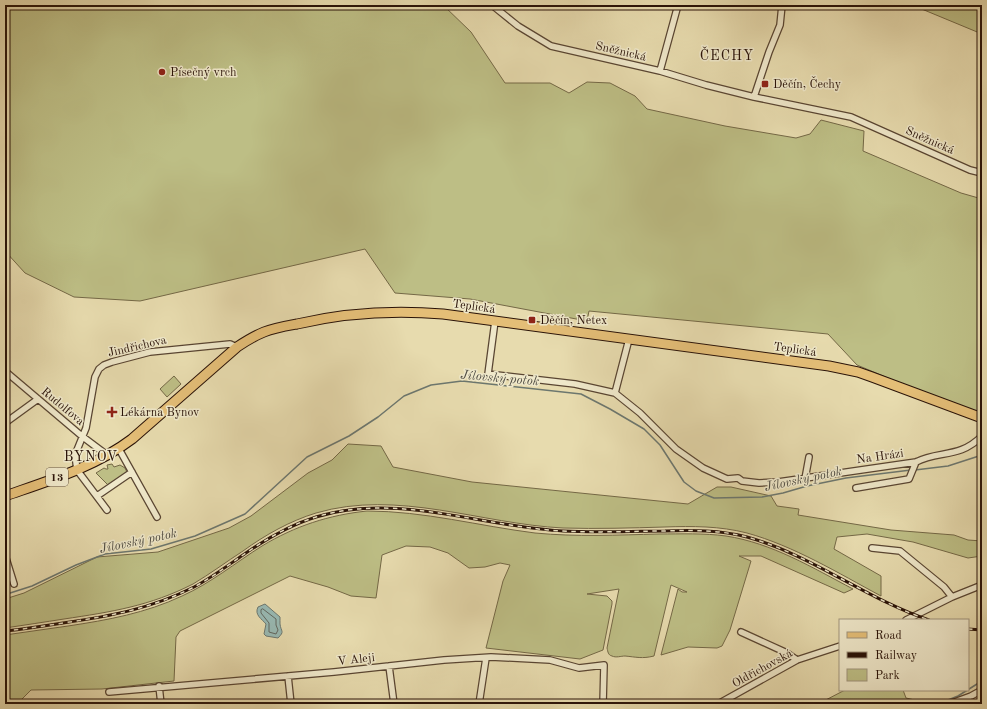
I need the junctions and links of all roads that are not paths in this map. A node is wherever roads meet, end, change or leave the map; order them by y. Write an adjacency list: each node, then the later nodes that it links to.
1 (492, 5): 4 (street, Sněžnická)
2 (678, 5): 4 (street)
3 (782, 5): 5 (street)
4 (660, 71): 5 (street, Sněžnická)
5 (754, 97): 6 (street, Sněžnická)
6 (982, 173)
7 (5, 288): 8 (street)
8 (5, 294)
9 (494, 321): 10 (main road, Teplická / 13); 11 (main road, Teplická / 13); 13 (street)
10 (629, 339): 13 (street); 15 (main road, Teplická / 13)
11 (237, 347): 18 (street, Jindřichova); 19 (main road, Teplická / 13)
12 (5, 372): 14 (street, Rudolfova)
13 (615, 393): 25 (street, Na Hrázi)
14 (38, 399): 16 (street); 18 (street, Rudolfova)
15 (982, 418)
16 (5, 423)
17 (982, 436): 22 (street, Na Hrázi)
18 (83, 437): 20 (street, Rudolfova); 23 (street, Jindřichova)
19 (119, 449): 20 (main road, Teplická / 13); 24 (street)
20 (108, 455): 23 (main road, Teplická / 13)
21 (808, 458): 25 (street)
22 (915, 464): 25 (street, Na Hrázi); 26 (street)
23 (77, 470): 27 (main road, Teplická / 13); 28 (street)
24 (132, 472): 28 (street); 30 (street)
25 (805, 479)
26 (856, 488)
27 (5, 496)
28 (97, 496): 29 (street)
29 (107, 510)
30 (157, 517)
31 (872, 548): 35 (street)
32 (5, 556): 33 (street)
33 (14, 584)
34 (982, 585): 35 (street)
35 (952, 596): 36 (street)
36 (908, 619)
37 (741, 632): 40 (street)
38 (839, 646): 40 (street, Oldřichovská)
39 (486, 658): 41 (street, V Aleji); 51 (street); 52 (street, V Aleji)
40 (797, 660): 53 (street, Oldřichovská)
41 (389, 666): 42 (street, V Aleji); 50 (street)
42 (288, 676): 43 (street, V Aleji); 49 (street)
43 (159, 686): 45 (street, V Aleji); 48 (street)
44 (982, 690): 54 (street)
45 (109, 692)
46 (5, 700): 47 (street)
47 (10, 704)
48 (161, 704)
49 (291, 704)
50 (394, 704)
51 (479, 704)
52 (603, 704)
53 (718, 704)
54 (949, 704)

